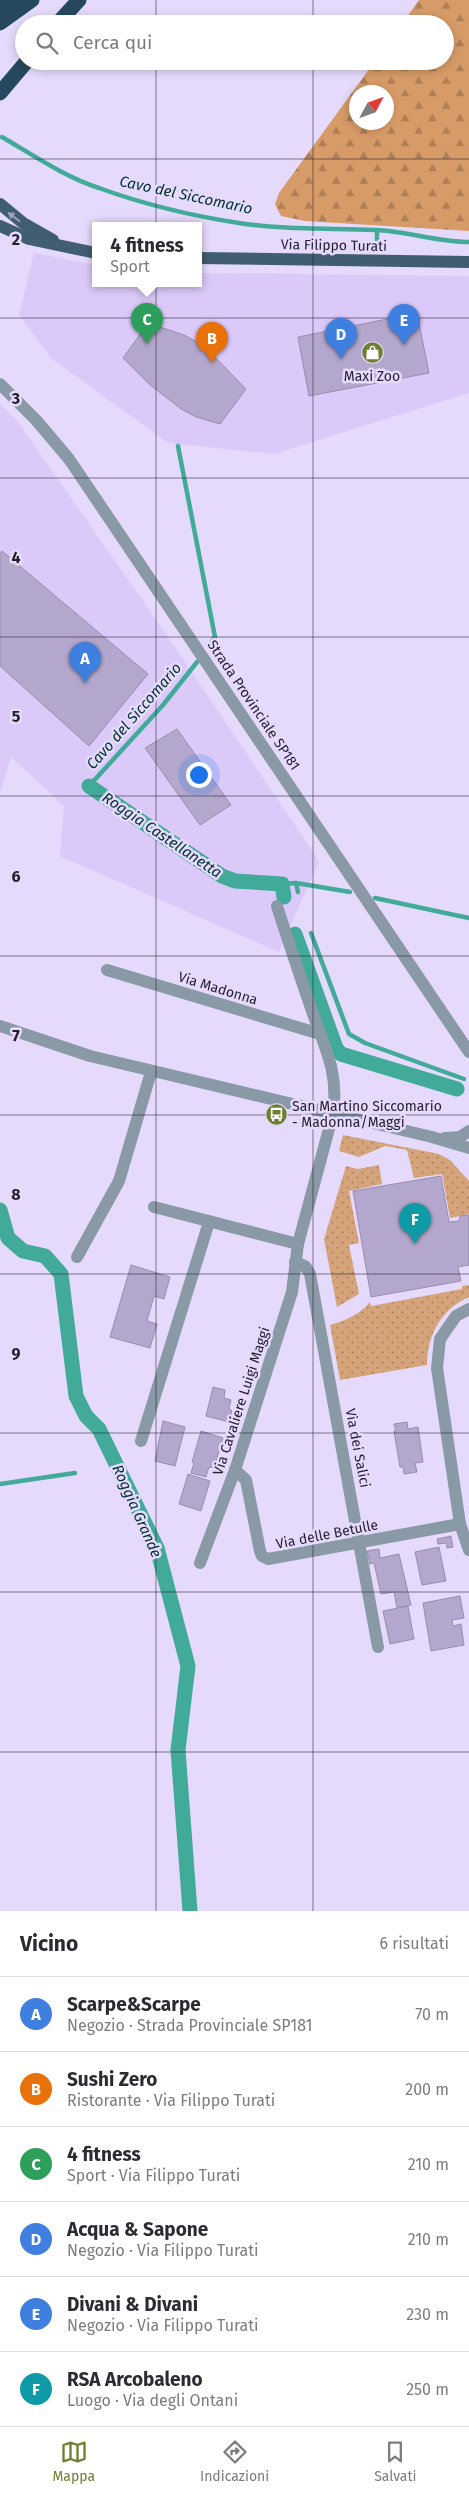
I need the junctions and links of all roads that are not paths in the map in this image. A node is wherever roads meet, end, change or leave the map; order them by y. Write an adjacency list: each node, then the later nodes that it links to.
1 (79, 0): 4 (highway)
2 (23, 2): 3 (highway); 5 (highway)
3 (0, 9)
4 (65, 15)
5 (0, 23)
6 (19, 70): 7 (highway)
7 (0, 94)
8 (0, 204): 10 (main road, one-way to 8)
9 (0, 226): 10 (main road)
10 (62, 244): 11 (main road)
11 (92, 252)
12 (202, 258): 13 (main road, Via Filippo Turati)
13 (469, 262)
14 (0, 384): 19 (street, Strada Provinciale SP181)
15 (277, 906): 18 (street)
16 (107, 970): 18 (street, Via Madonna)
17 (0, 1026): 20 (street)
18 (320, 1034): 21 (street)
19 (469, 1052)
20 (151, 1072): 21 (street); 28 (street)
21 (333, 1114): 23 (street); 27 (street, Via Cavaliere Luigi Maggi)
22 (469, 1131): 23 (street)
23 (432, 1137): 24 (street)
24 (469, 1148)
25 (154, 1207): 26 (street)
26 (209, 1222): 27 (street); 31 (street)
27 (298, 1244): 29 (street, Via Cavaliere Luigi Maggi)
28 (77, 1257)
29 (295, 1262): 32 (street, Via Cavaliere Luigi Maggi); 34 (street, Via dei Salici)
30 (469, 1309): 33 (street)
31 (142, 1442)
32 (235, 1470): 34 (street, Via delle Betulle); 36 (street, Via Cavaliere Luigi Maggi)
33 (460, 1524): 34 (street, Via delle Betulle); 35 (street)
34 (360, 1543): 37 (street, Via dei Salici)
35 (469, 1550)
36 (200, 1563)
37 (378, 1647)

